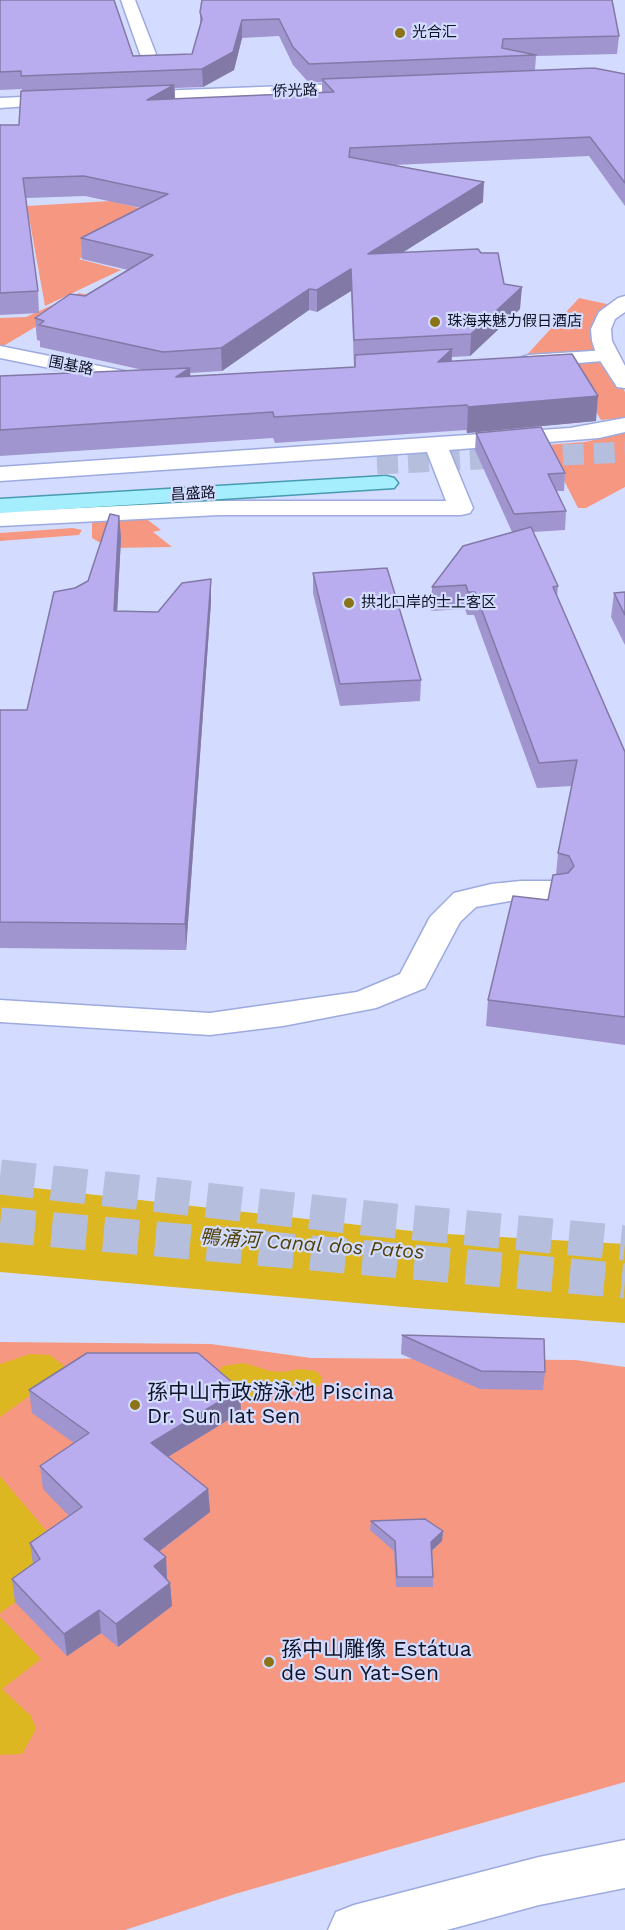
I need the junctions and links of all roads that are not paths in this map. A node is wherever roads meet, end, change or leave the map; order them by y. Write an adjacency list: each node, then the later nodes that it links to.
1 (128, 0): 2 (street)
2 (148, 54)
3 (378, 87): 4 (street, 侨光路)
4 (116, 98)
5 (81, 99): 6 (street)
6 (0, 103)
7 (625, 302): 9 (street)
8 (0, 352): 12 (street, 围基路)
9 (608, 356): 10 (street); 11 (street)
10 (505, 362)
11 (625, 382)
12 (156, 384)
13 (625, 425): 14 (street)
14 (435, 444): 15 (street); 18 (street)
15 (0, 474)
16 (0, 487): 17 (main road, 昌盛路)
17 (0, 506)
18 (0, 519)
19 (554, 890): 20 (street)
20 (0, 1011)
21 (625, 1864): 22 (street)
22 (354, 1930)

